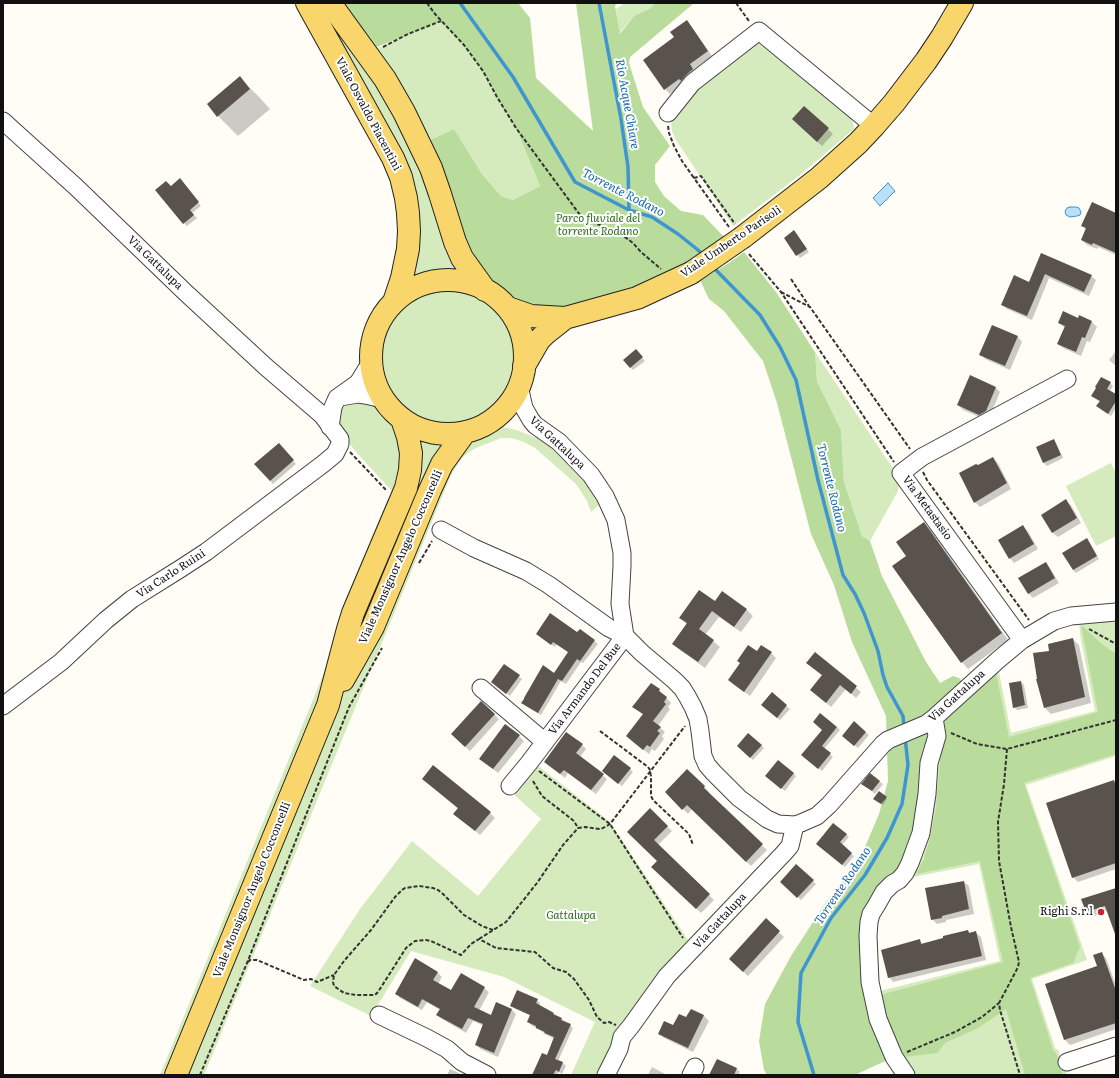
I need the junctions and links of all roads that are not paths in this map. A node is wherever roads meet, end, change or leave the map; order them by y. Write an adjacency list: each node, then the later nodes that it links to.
1 (307, 3): 8 (main road, Viale Osvaldo Piacentini)
2 (330, 3): 7 (main road)
3 (962, 3): 6 (main road, Viale Umberto Parisoli)
4 (668, 113): 6 (street)
5 (3, 121): 17 (street, Via Gattalupa)
6 (874, 126): 10 (main road, Viale Umberto Parisoli, bridge)
7 (485, 290): 8 (main road); 9 (main road)
8 (394, 302): 11 (main road)
9 (508, 308): 10 (main road, Viale Umberto Parisoli); 12 (main road)
10 (565, 318): 12 (main road, Viale Umberto Parisoli)
11 (371, 362): 15 (street); 16 (main road)
12 (524, 366): 14 (main road)
13 (1067, 379): 25 (street, Via Metastasio)
14 (519, 386): 20 (main road); 24 (street, Via Gattalupa)
15 (337, 398): 16 (street); 17 (street); 19 (street)
16 (383, 399): 18 (main road)
17 (308, 404): 19 (street, Via Gattalupa)
18 (402, 420): 20 (main road); 27 (main road, Viale Monsignor Angelo Cocconcelli)
19 (330, 427): 21 (street, Via Gattalupa)
20 (465, 432): 27 (main road, Viale Monsignor Angelo Cocconcelli)
21 (340, 444): 28 (street, Via Carlo Ruini)
22 (441, 530): 24 (street, Via Gattalupa)
23 (1116, 612): 25 (street, Via Gattalupa)
24 (625, 636): 30 (street, Via Armando Del Bue); 32 (street, Via Gattalupa)
25 (1022, 640): 29 (street, Via Gattalupa)
26 (481, 688): 30 (street, Via Armando Del Bue)
27 (328, 705): 37 (main road, Viale Monsignor Angelo Cocconcelli)
28 (3, 706)
29 (932, 724): 32 (street, Via Gattalupa); 41 (street)
30 (545, 742): 31 (street, Via Armando Del Bue)
31 (510, 786)
32 (795, 825): 34 (street, Via Gattalupa)
33 (379, 1015): 38 (street)
34 (626, 1032): 39 (street); 40 (street)
35 (1116, 1046): 36 (street)
36 (1067, 1062)
37 (176, 1075)
38 (487, 1075)
39 (606, 1075)
40 (618, 1075)
41 (906, 1075)

